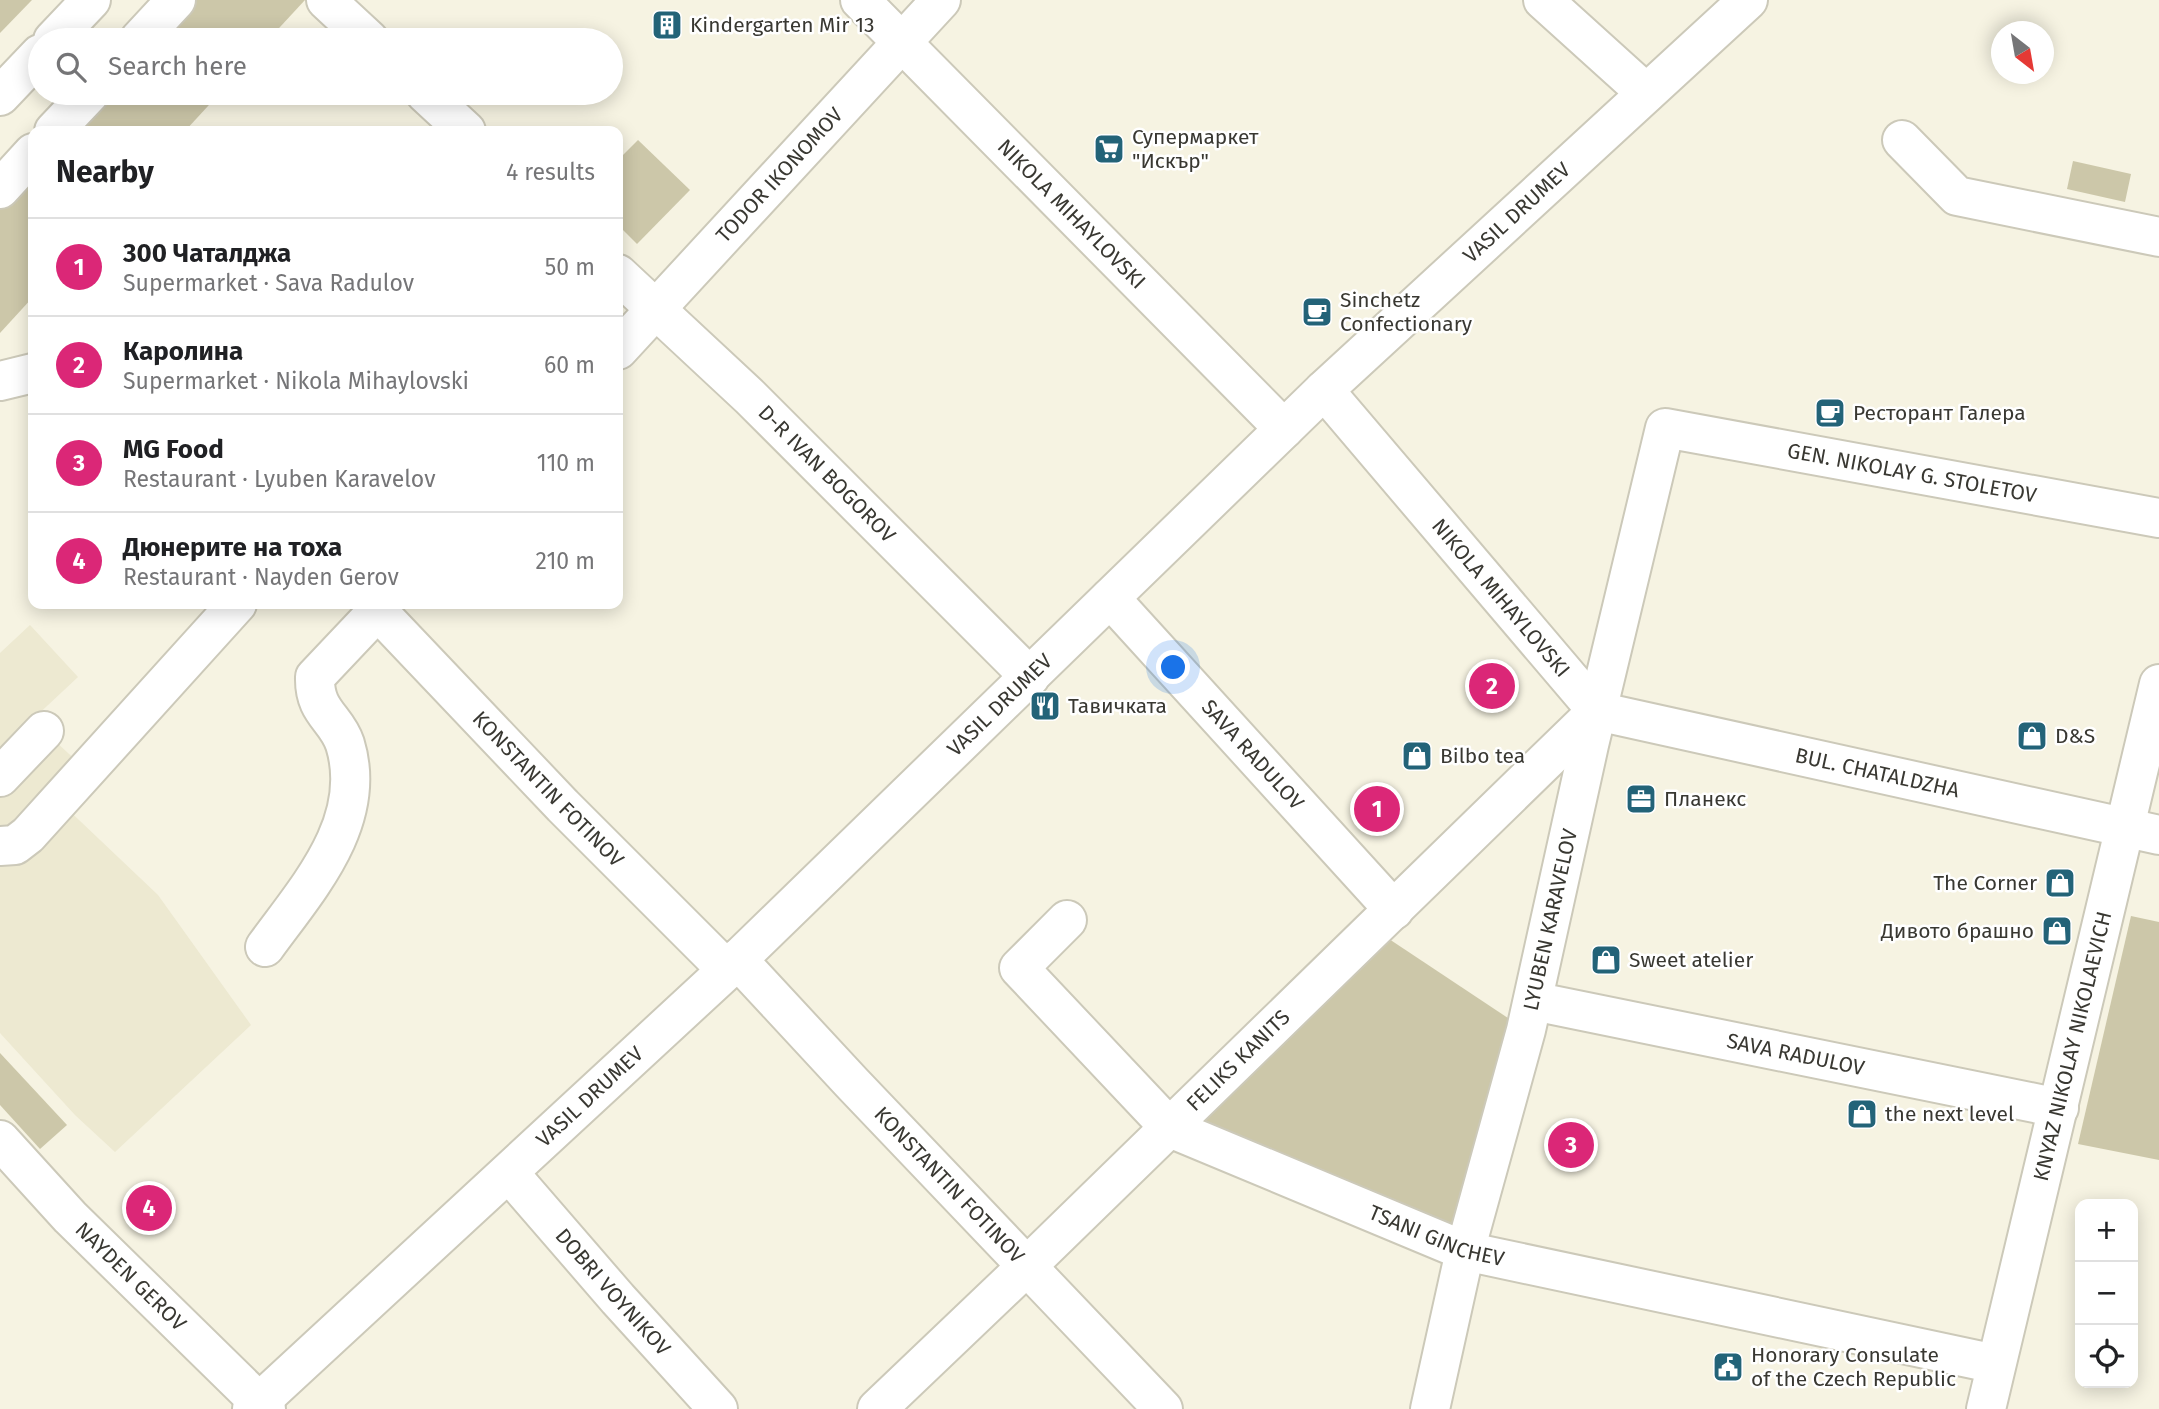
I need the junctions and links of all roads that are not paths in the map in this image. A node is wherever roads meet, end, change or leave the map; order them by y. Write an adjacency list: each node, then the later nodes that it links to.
1 (91, 0): 8 (street)
2 (176, 0): 9 (street)
3 (326, 0): 10 (street)
4 (860, 0): 11 (street, NIKOLA MIHAYLOVSKI)
5 (942, 0): 11 (street, TODOR IKONOMOV)
6 (1543, 0): 13 (street)
7 (1748, 0): 13 (street, VASIL DRUMEV)
8 (64, 28)
9 (150, 28)
10 (356, 28)
11 (904, 43): 24 (street, TODOR IKONOMOV); 30 (street, NIKOLA MIHAYLOVSKI)
12 (28, 67): 14 (street)
13 (1646, 93): 28 (street, VASIL DRUMEV)
14 (0, 96)
15 (79, 105): 17 (street)
16 (438, 105): 18 (street)
17 (59, 126)
18 (461, 126)
19 (1902, 140): 22 (street)
20 (28, 158): 21 (street)
21 (0, 189)
22 (2159, 237)
23 (623, 279): 24 (street, D-R IVAN BOGOROV)
24 (655, 309): 25 (street, TODOR IKONOMOV); 36 (street, D-R IVAN BOGOROV)
25 (623, 344)
26 (28, 374): 27 (street)
27 (0, 381)
28 (1324, 390): 30 (street, VASIL DRUMEV); 38 (street, NIKOLA MIHAYLOVSKI)
29 (1665, 428): 31 (street, GEN. NIKOLAY G. STOLETOV); 38 (street, LYUBEN KARAVELOV)
30 (1284, 429): 32 (street, VASIL DRUMEV)
31 (2159, 518)
32 (1110, 598): 36 (street, VASIL DRUMEV); 43 (street, SAVA RADULOV)
33 (232, 609): 42 (street)
34 (375, 609): 45 (street)
35 (381, 609): 46 (street, KONSTANTIN FOTINOV)
36 (1030, 677): 46 (street, VASIL DRUMEV)
37 (2159, 684): 41 (street, KNYAZ NIKOLAY NIKOLAEVICH)
38 (1597, 710): 41 (street, BUL. CHATALDZHA); 43 (street, FELIKS KANITS); 47 (street, LYUBEN KARAVELOV)
39 (44, 731): 40 (street)
40 (0, 777)
41 (2141, 832): 48 (street, KNYAZ NIKOLAY NIKOLAEVICH)
42 (0, 846)
43 (1394, 910): 49 (street, FELIKS KANITS)
44 (1067, 920): 49 (street, TSANI GINCHEV)
45 (265, 947)
46 (732, 965): 51 (street, VASIL DRUMEV); 53 (street, KONSTANTIN FOTINOV)
47 (1533, 1001): 48 (street, SAVA RADULOV); 52 (street, LYUBEN KARAVELOV)
48 (2059, 1108): 54 (street, KNYAZ NIKOLAY NIKOLAEVICH)
49 (1170, 1128): 52 (street, TSANI GINCHEV); 53 (street, FELIKS KANITS)
50 (0, 1140): 55 (street, NAYDEN GEROV)
51 (509, 1172): 55 (street, VASIL DRUMEV); 56 (street, DOBRI VOYNIKOV)
52 (1465, 1251): 54 (street, TSANI GINCHEV); 59 (street, LYUBEN KARAVELOV)
53 (1027, 1266): 57 (street, FELIKS KANITS); 58 (street, KONSTANTIN FOTINOV)
54 (1996, 1364): 60 (street, KNYAZ NIKOLAY NIKOLAEVICH)
55 (259, 1407)
56 (718, 1409)
57 (877, 1409)
58 (1163, 1409)
59 (1430, 1409)
60 (1986, 1409)

